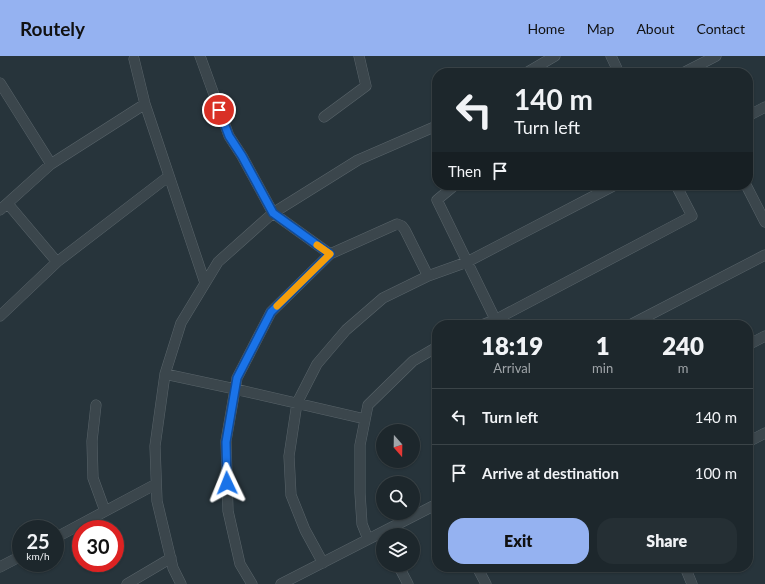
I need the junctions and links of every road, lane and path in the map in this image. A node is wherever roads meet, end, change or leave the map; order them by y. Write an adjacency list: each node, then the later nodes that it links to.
1 (200, 56): 23 (street)
2 (359, 56): 14 (street)
3 (555, 56): 7 (street)
4 (610, 56): 8 (street)
5 (716, 56): 9 (street)
6 (136, 57): 11 (street)
7 (535, 68)
8 (616, 68)
9 (693, 68)
10 (0, 83): 16 (street)
11 (145, 104): 16 (street); 17 (street)
12 (765, 107): 13 (street)
13 (753, 113)
14 (324, 117)
15 (432, 131): 23 (street)
16 (51, 164): 22 (street)
17 (169, 176): 27 (street); 30 (street)
18 (449, 190): 28 (street)
19 (605, 190): 28 (street)
20 (679, 190): 33 (street)
21 (749, 190): 24 (street)
22 (4, 207): 27 (street)
23 (273, 213): 25 (street); 30 (street)
24 (765, 222)
25 (330, 254): 29 (street); 39 (street)
26 (765, 255): 34 (street)
27 (58, 262): 31 (street)
28 (467, 262): 29 (street); 32 (street)
29 (428, 276): 40 (street)
30 (205, 283): 38 (street)
31 (0, 316)
32 (496, 320)
33 (501, 320)
34 (640, 320)
35 (765, 336): 36 (street)
36 (753, 342)
37 (432, 350): 42 (street)
38 (165, 374): 39 (street); 45 (street)
39 (235, 389): 40 (street); 61 (street)
40 (297, 403): 42 (street); 54 (street)
41 (96, 405): 47 (street)
42 (365, 419): 51 (street)
43 (765, 433): 44 (street)
44 (753, 439)
45 (156, 484): 47 (street); 52 (street)
46 (432, 507): 48 (street)
47 (105, 511): 49 (street)
48 (394, 528)
49 (64, 533)
50 (376, 537): 51 (street)
51 (368, 539): 54 (street)
52 (171, 558): 59 (street); 60 (street)
53 (12, 561): 55 (street)
54 (323, 563): 62 (street)
55 (0, 567)
56 (402, 572): 63 (street)
57 (480, 572): 64 (street)
58 (687, 572): 65 (street)
59 (127, 584)
60 (181, 584)
61 (252, 584)
62 (281, 584)
63 (408, 584)
64 (486, 584)
65 (692, 584)

